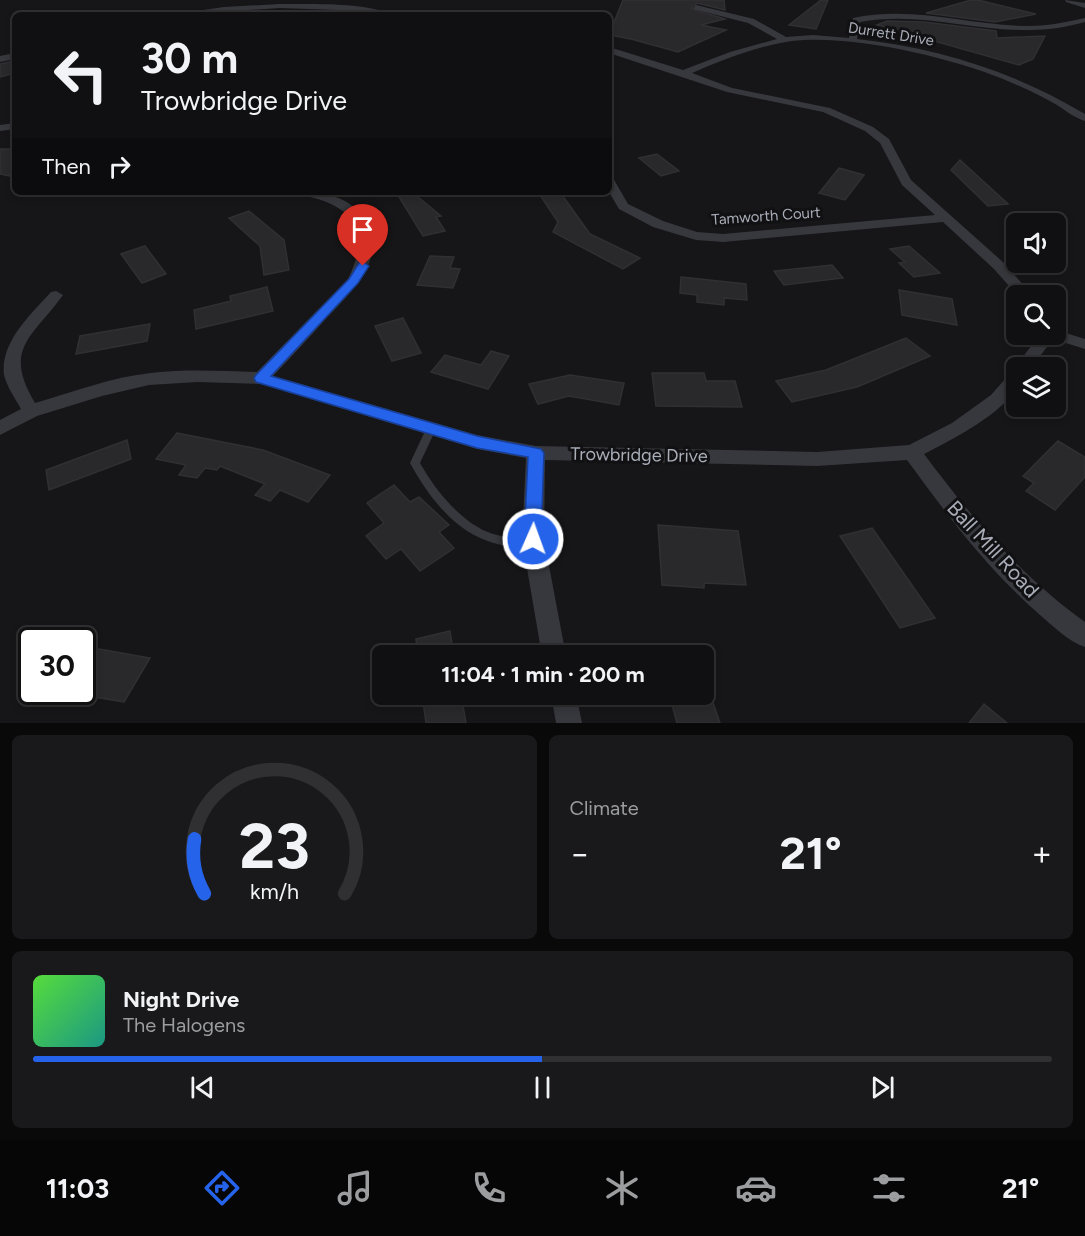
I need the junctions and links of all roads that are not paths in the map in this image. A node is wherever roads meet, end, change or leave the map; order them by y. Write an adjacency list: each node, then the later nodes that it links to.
1 (1069, 0): 4 (street)
2 (242, 3): 6 (street); 7 (street)
3 (891, 6): 13 (street)
4 (1085, 6)
5 (696, 7): 12 (street)
6 (368, 9): 8 (street); 9 (street)
7 (190, 12)
8 (360, 12)
9 (378, 12)
10 (993, 16): 11 (street)
11 (1085, 21)
12 (785, 40): 13 (street, Durrett Drive); 15 (street, Durrett Drive)
13 (853, 41): 16 (street, Durrett Drive)
14 (612, 51): 15 (street)
15 (684, 73): 19 (street)
16 (1085, 118)
17 (612, 186): 19 (street, Tamworth Court)
18 (322, 195): 26 (street)
19 (945, 218): 20 (street)
20 (1016, 285)
21 (56, 295): 28 (street)
22 (1066, 338): 23 (street)
23 (1085, 344)
24 (1042, 345): 25 (street)
25 (1031, 357)
26 (261, 378): 28 (street, Trowbridge Drive); 30 (street, Trowbridge Drive)
27 (1006, 388): 31 (street, Trowbridge Drive)
28 (31, 411): 29 (street, Trowbridge Drive)
29 (0, 428)
30 (431, 429): 32 (street, Trowbridge Drive); 33 (lane)
31 (912, 452): 32 (street, Trowbridge Drive); 34 (street, Ball Mill Road)
32 (536, 453): 33 (street)
33 (534, 547): 35 (street)
34 (1085, 636)
35 (552, 645)
36 (565, 705): 37 (street)
37 (569, 723)

